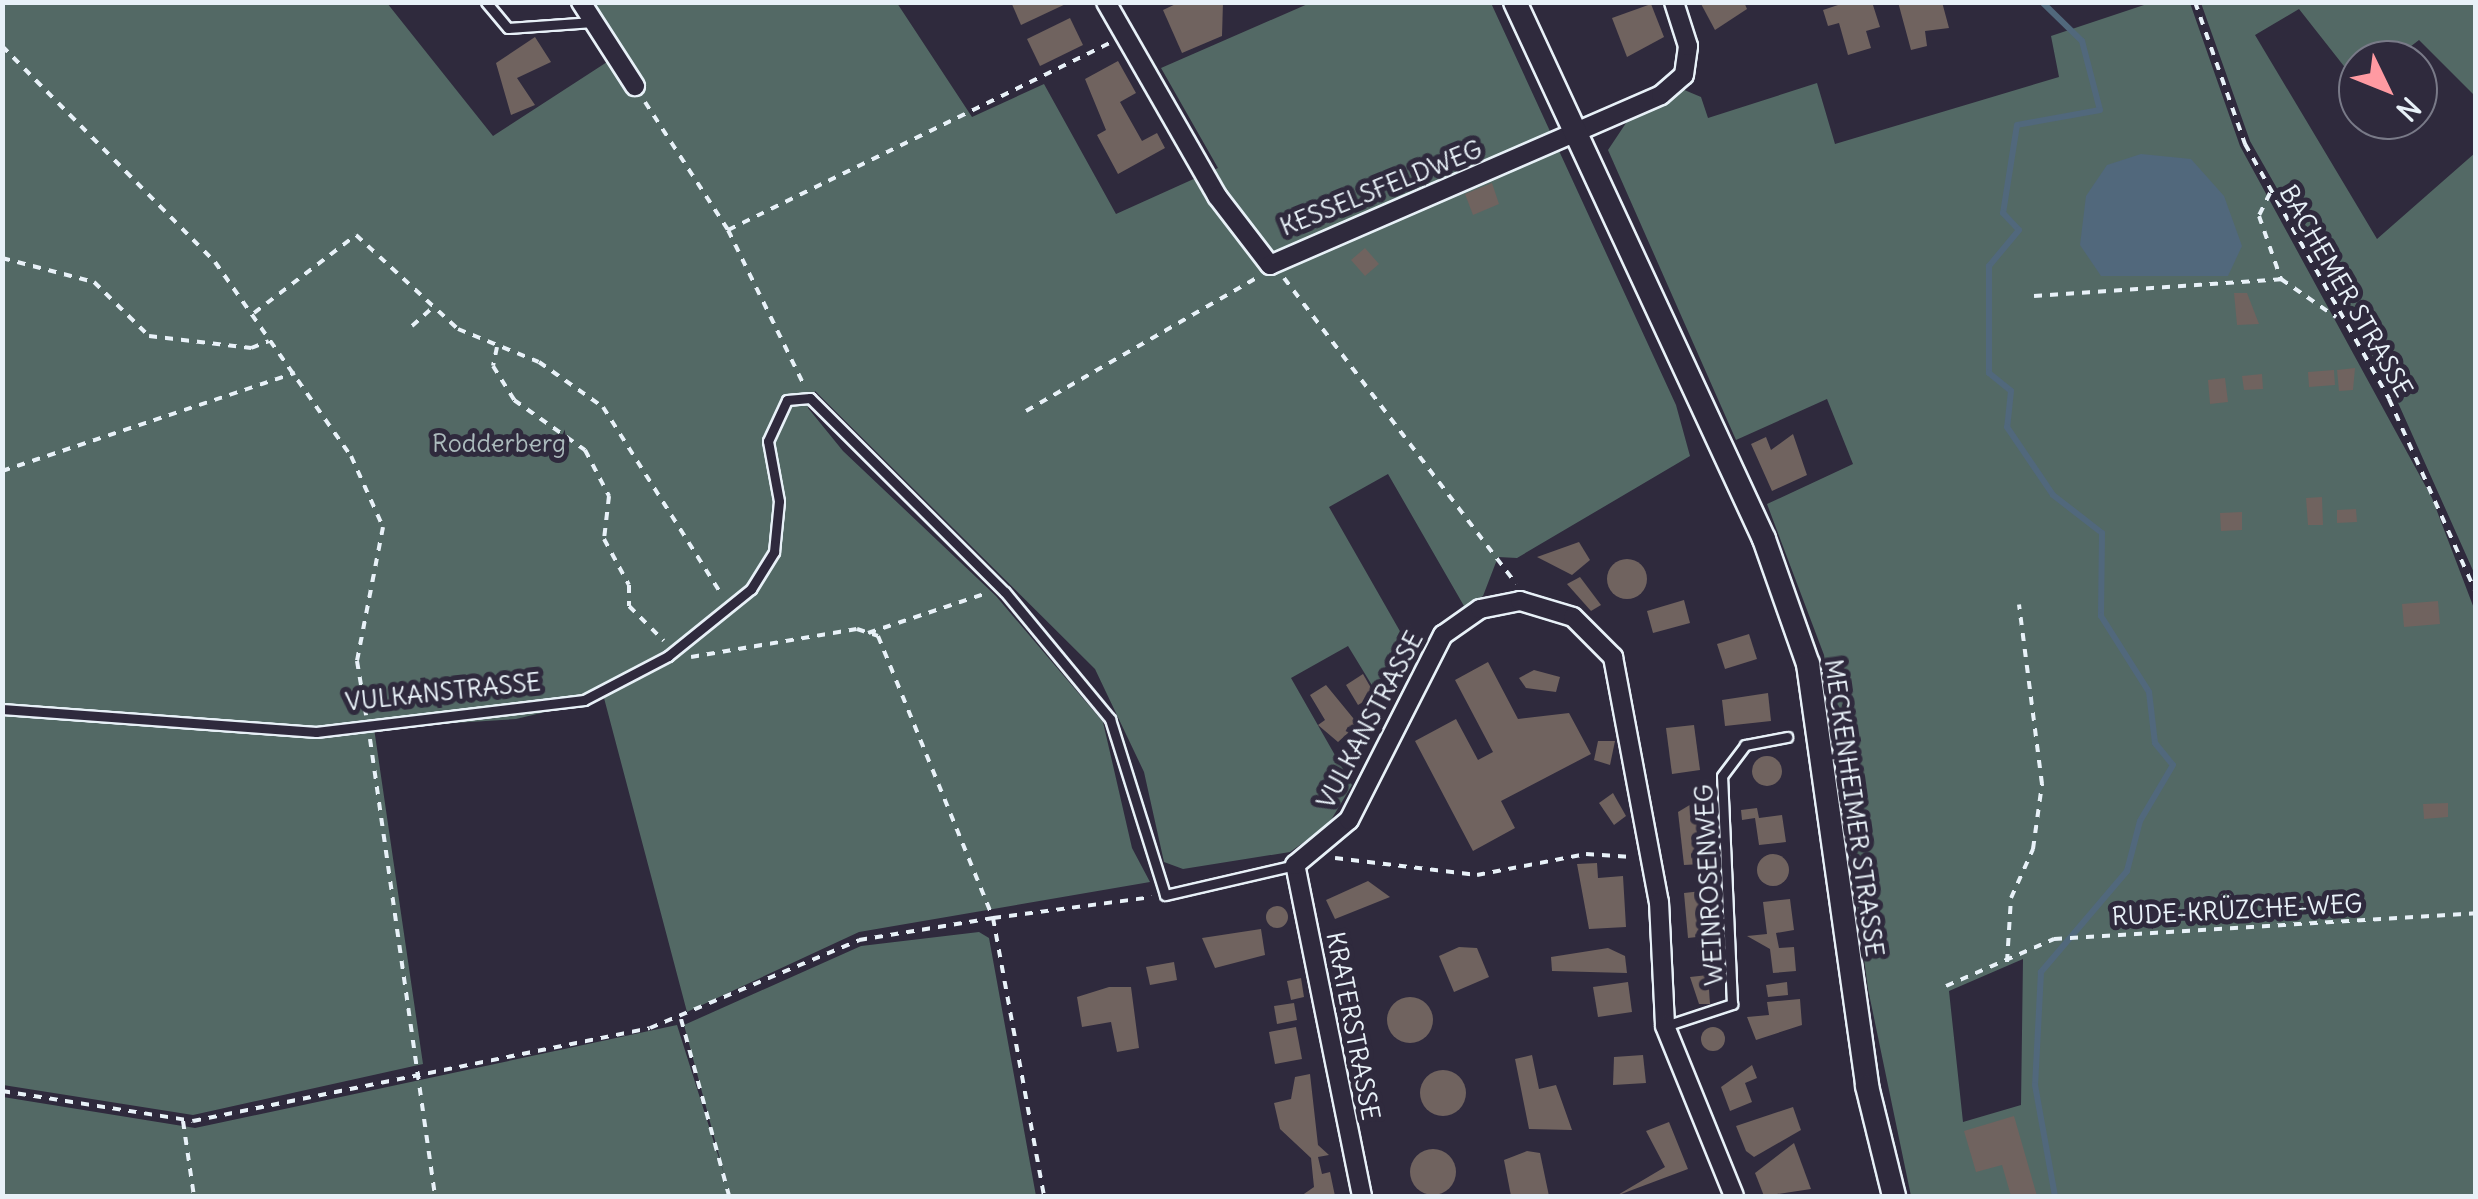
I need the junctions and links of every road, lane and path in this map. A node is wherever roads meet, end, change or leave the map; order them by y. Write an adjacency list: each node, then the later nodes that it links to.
1 (486, 2): 7 (lane)
2 (581, 2): 7 (street)
3 (1106, 2): 8 (street, KESSELSFELDWEG)
4 (1514, 2): 11 (main road, MECKENHEIMER STRASSE)
5 (1674, 2): 11 (street, KESSELSFELDWEG)
6 (2195, 2): 12 (path, BACHEMER STRASSE)
7 (594, 22): 10 (street)
8 (1123, 37): 13 (path); 15 (street, KESSELSFELDWEG)
9 (2, 46): 19 (path)
10 (635, 86): 13 (path)
11 (1579, 136): 15 (street, KESSELSFELDWEG); 57 (main road, MECKENHEIMER STRASSE)
12 (2270, 194): 16 (path); 20 (path, BACHEMER STRASSE)
13 (728, 230): 25 (path)
14 (2, 258): 22 (path)
15 (1270, 265): 26 (path); 30 (path)
16 (2281, 279): 17 (path); 20 (path)
17 (2034, 296)
18 (432, 308): 19 (path); 21 (path); 23 (path)
19 (254, 313): 22 (path)
20 (2340, 320): 29 (path, BACHEMER STRASSE)
21 (412, 326)
22 (270, 341): 24 (path)
23 (497, 346): 32 (path); 34 (path)
24 (294, 373): 27 (path); 36 (path)
25 (810, 398): 28 (lane); 32 (lane, VULKANSTRASSE)
26 (1026, 411)
27 (2, 471)
28 (1005, 592): 33 (path); 41 (lane)
29 (2476, 593)
30 (1520, 600): 38 (street, VULKANSTRASSE); 39 (street)
31 (2020, 604): 44 (path)
32 (730, 610): 34 (lane, VULKANSTRASSE)
33 (868, 633): 34 (path); 43 (path)
34 (668, 656): 36 (lane, VULKANSTRASSE)
35 (2, 709): 36 (lane, VULKANSTRASSE)
36 (368, 723): 48 (path)
37 (1787, 737): 47 (lane, WEINROSENWEG)
38 (1311, 853): 39 (path); 40 (street, VULKANSTRASSE)
39 (1650, 858): 47 (street)
40 (1295, 865): 41 (lane, VULKANSTRASSE); 55 (street, KRATERSTRASSE)
41 (1164, 895): 43 (path)
42 (2476, 913): 44 (path, RUDE-KRÜZCHE-WEG)
43 (993, 918): 46 (path); 54 (path)
44 (2006, 962): 45 (path, RUDE-KRÜZCHE-WEG)
45 (1946, 986)
46 (680, 1020): 48 (path); 53 (path)
47 (1665, 1026): 56 (street)
48 (419, 1074): 50 (path); 52 (path)
49 (2, 1091): 50 (path)
50 (183, 1120): 51 (path)
51 (194, 1196)
52 (435, 1196)
53 (729, 1196)
54 (1044, 1196)
55 (1362, 1196)
56 (1734, 1196)
57 (1894, 1196)

